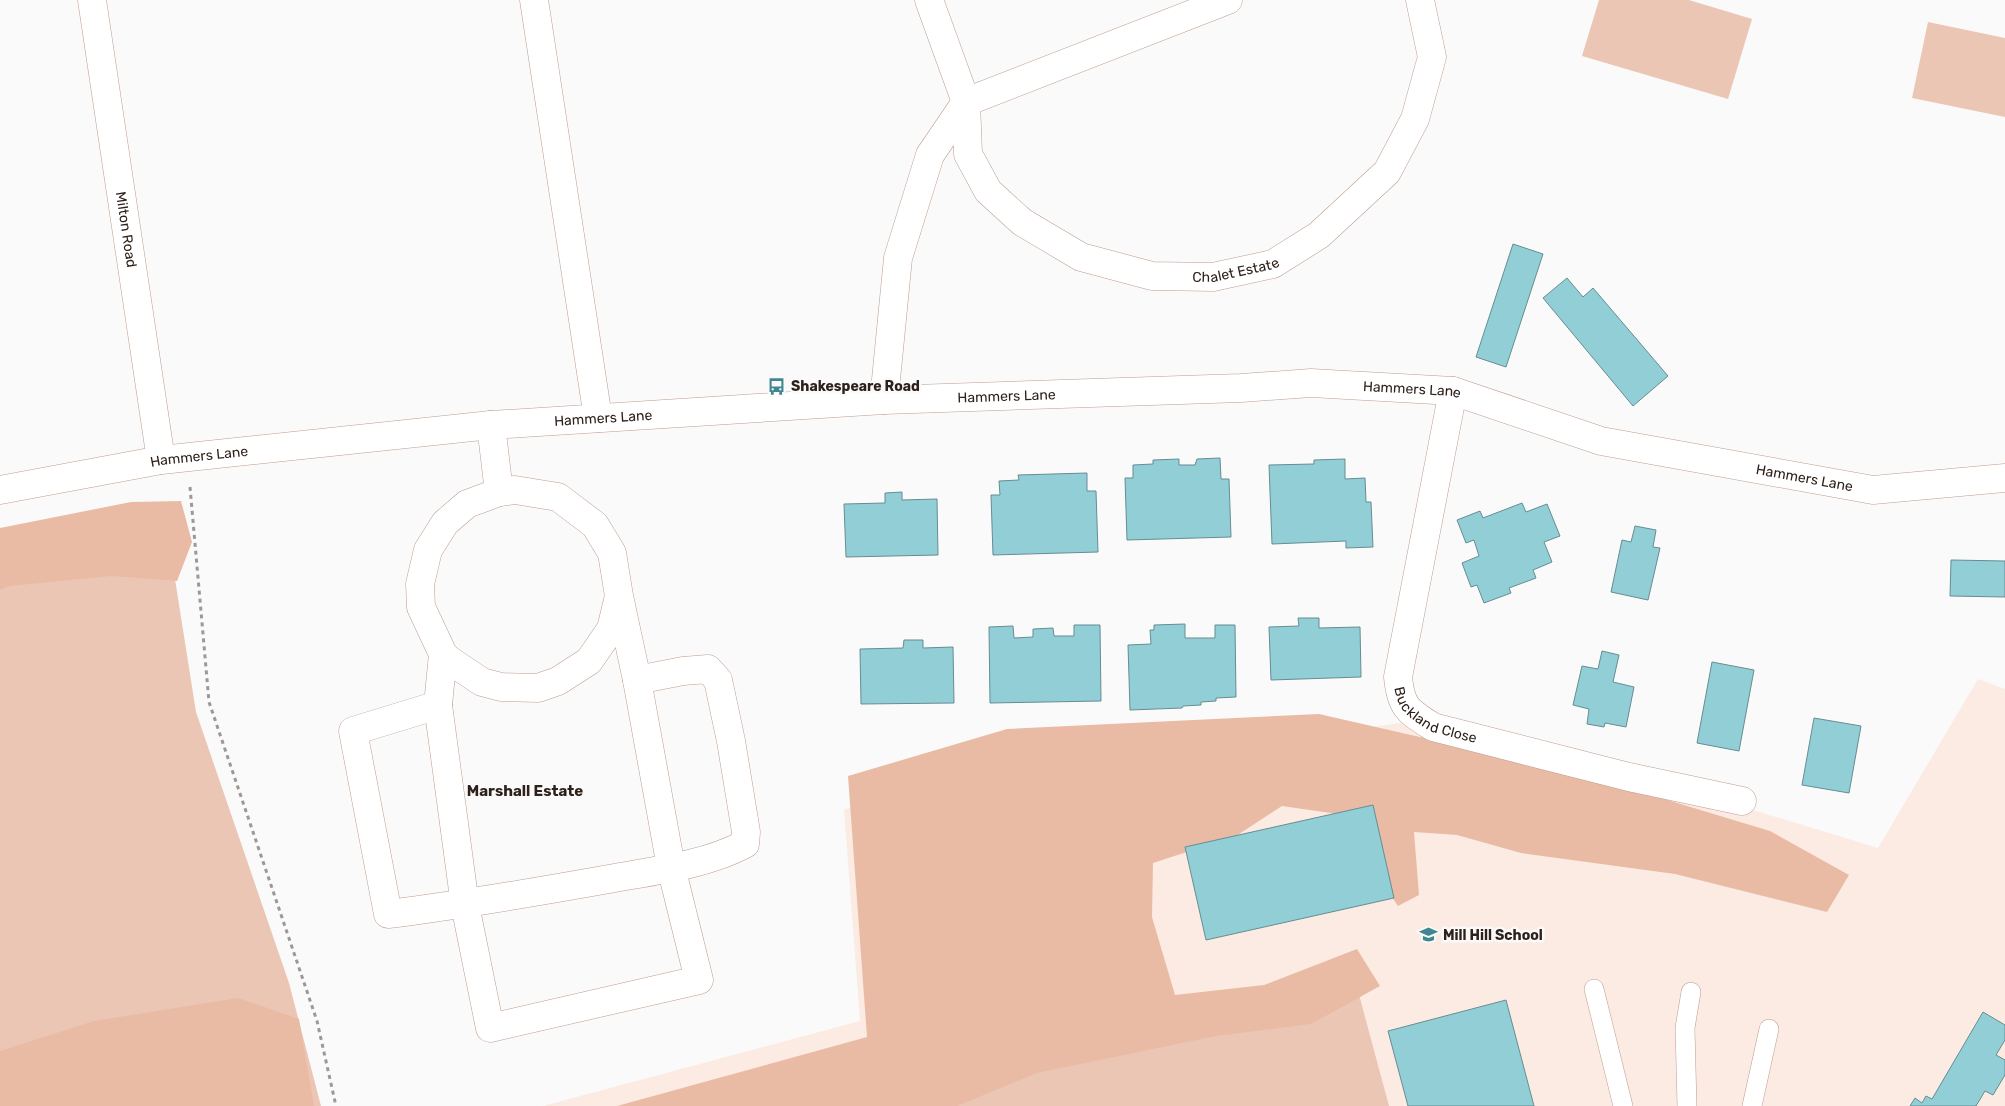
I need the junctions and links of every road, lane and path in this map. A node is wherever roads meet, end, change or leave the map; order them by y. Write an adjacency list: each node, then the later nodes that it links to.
1 (92, 0): 12 (street, Milton Road)
2 (534, 0): 9 (street)
3 (929, 0): 6 (street, Chalet Estate)
4 (1228, 0): 6 (street)
5 (1420, 0): 6 (street, Chalet Estate)
6 (966, 102): 8 (street)
7 (1454, 391): 8 (street, Hammers Lane); 13 (street, Hammers Lane); 20 (street, Buckland Close)
8 (884, 400): 9 (street, Hammers Lane)
9 (598, 418): 10 (street, Hammers Lane)
10 (491, 425): 11 (street, Hammers Lane); 15 (street)
11 (188, 457): 12 (street, Hammers Lane); 26 (path)
12 (161, 460): 14 (street, Hammers Lane)
13 (2005, 478)
14 (0, 490)
15 (499, 492): 16 (street); 17 (street)
16 (619, 596): 17 (street); 18 (street)
17 (443, 654): 19 (street)
18 (637, 680): 21 (street); 21 (street)
19 (438, 705): 22 (street); 22 (street)
20 (1742, 801)
21 (671, 867): 22 (street); 22 (street)
22 (465, 905)
23 (1594, 989): 27 (lane)
24 (1691, 992): 28 (lane)
25 (1769, 1029): 29 (lane)
26 (336, 1106)
27 (1623, 1106)
28 (1686, 1106)
29 (1752, 1106)

